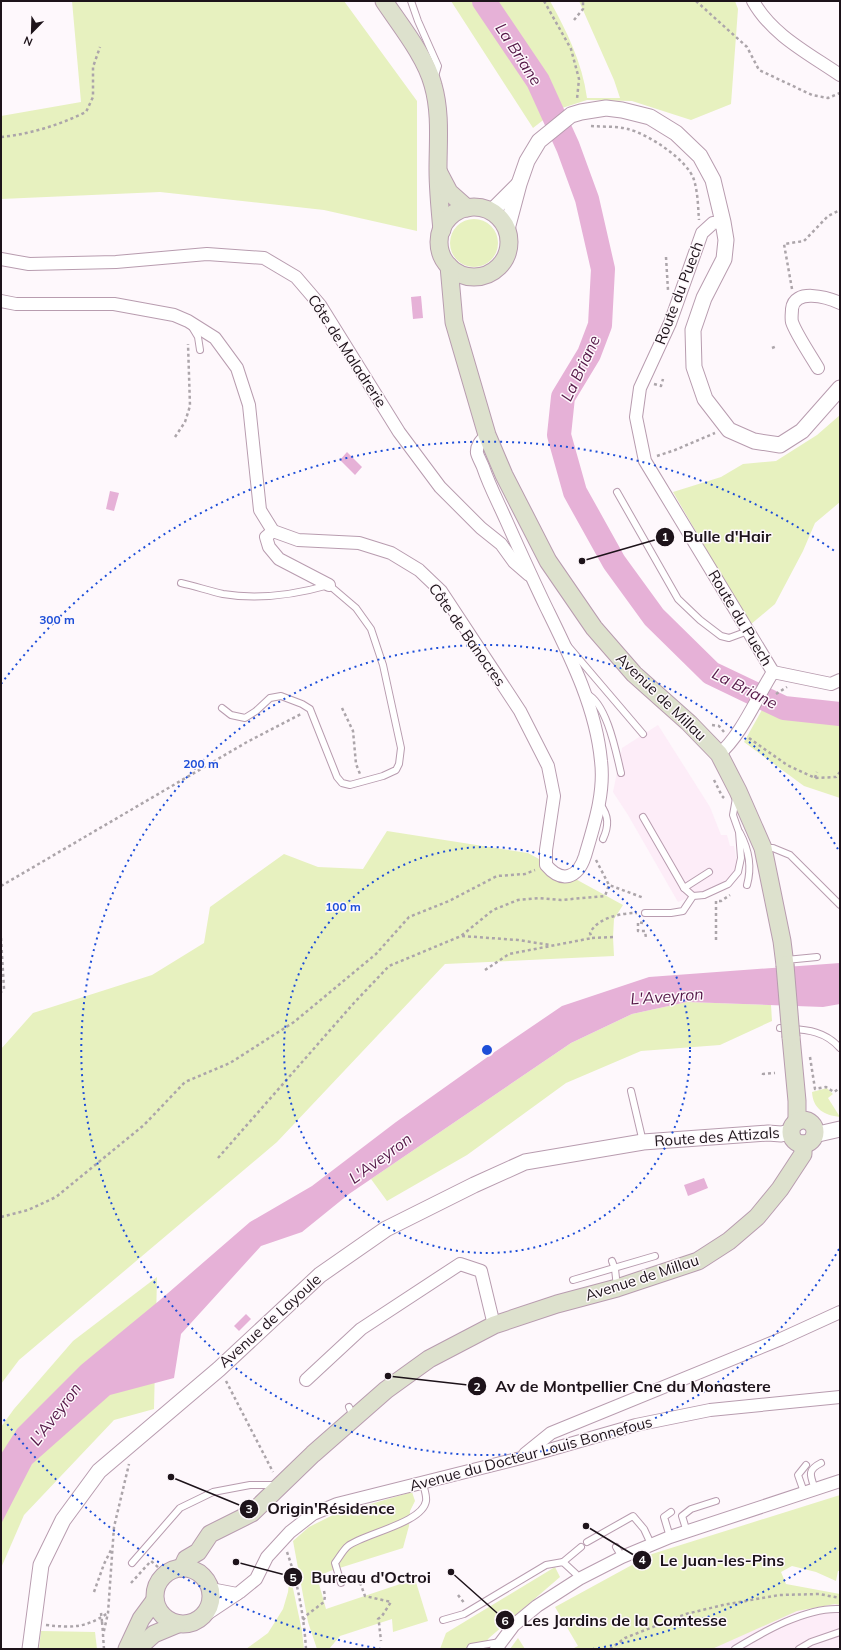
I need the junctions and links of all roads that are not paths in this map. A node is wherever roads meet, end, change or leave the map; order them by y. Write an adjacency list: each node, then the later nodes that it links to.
1 (384, 1): 5 (main road)
2 (411, 1): 5 (lane)
3 (753, 1): 4 (street)
4 (840, 75)
5 (433, 84): 6 (main road)
6 (438, 170): 8 (main road); 12 (main road)
7 (519, 184): 9 (street); 10 (street, Route du Puech); 11 (street)
8 (468, 208): 9 (main road); 12 (main road)
9 (491, 212): 11 (main road)
10 (723, 222): 22 (street, Route du Puech); 29 (street, Route du Puech)
11 (507, 229): 15 (main road)
12 (442, 230): 14 (main road)
13 (1, 259): 26 (street, Côte de Maladrerie)
14 (449, 266): 15 (main road); 18 (main road, Avenue de Millau)
15 (470, 277): 18 (main road)
16 (1, 301): 19 (street)
17 (840, 303): 21 (street)
18 (452, 304): 23 (main road, Avenue de Millau)
19 (188, 321): 20 (lane); 25 (street)
20 (200, 350)
21 (818, 368)
22 (840, 388)
23 (487, 435): 26 (street); 36 (main road, Avenue de Millau)
24 (617, 492): 29 (lane)
25 (273, 531): 28 (street); 39 (street, Côte de Banocres)
26 (532, 577): 30 (street)
27 (181, 583): 28 (lane)
28 (329, 585): 34 (lane)
29 (748, 630): 31 (street, Route du Puech)
30 (564, 644): 33 (street); 35 (lane)
31 (771, 675): 32 (street); 36 (street, Route du Puech)
32 (837, 683)
33 (583, 692): 37 (lane); 39 (street)
34 (222, 708)
35 (643, 734)
36 (719, 754): 38 (main road, Avenue de Millau)
37 (621, 773)
38 (738, 791): 41 (lane); 43 (main road, Avenue de Millau)
39 (599, 803): 42 (lane)
40 (643, 817): 46 (lane)
41 (739, 832): 45 (lane); 47 (lane)
42 (603, 839)
43 (763, 848): 48 (lane); 50 (main road, Avenue de Millau)
44 (709, 872): 46 (lane)
45 (747, 885)
46 (684, 888): 47 (lane)
47 (693, 896): 49 (lane)
48 (840, 905)
49 (645, 914)
50 (782, 952): 51 (lane); 52 (main road, Avenue de Millau, bridge)
51 (817, 956)
52 (785, 1032): 53 (lane); 56 (main road, Avenue de Millau)
53 (840, 1048)
54 (631, 1091): 57 (lane)
55 (838, 1130): 56 (street, Route des Attizals)
56 (803, 1132): 57 (street, Route des Attizals); 62 (main road, Avenue de Millau)
57 (643, 1142): 95 (street, Avenue de Layoule)
58 (655, 1256): 60 (lane)
59 (612, 1261): 60 (lane)
60 (615, 1269): 61 (lane); 62 (lane)
61 (573, 1280)
62 (617, 1288): 64 (main road, Avenue de Millau)
63 (840, 1312): 67 (street)
64 (494, 1325): 65 (street); 70 (main road, Avenue de Millau)
65 (306, 1380)
66 (840, 1397): 67 (street, Avenue du Docteur Louis Bonnefous)
67 (521, 1458): 72 (street, Avenue du Docteur Louis Bonnefous)
68 (821, 1463): 73 (lane)
69 (806, 1465): 73 (lane)
70 (278, 1480): 81 (main road, Avenue de Millau); 83 (lane)
71 (840, 1480): 73 (street)
72 (423, 1483): 86 (lane); 88 (street, Avenue du Docteur Louis Bonnefous)
73 (810, 1490): 76 (street)
74 (716, 1501): 76 (lane)
75 (671, 1512): 77 (lane)
76 (687, 1532): 77 (street)
77 (670, 1537): 79 (street)
78 (587, 1542): 79 (lane)
79 (651, 1544): 85 (street)
80 (581, 1547): 82 (lane)
81 (198, 1552): 84 (main road, Avenue de Millau); 87 (main road)
82 (563, 1562): 85 (lane); 92 (lane)
83 (132, 1563)
84 (182, 1568): 87 (main road); 89 (main road)
85 (579, 1579): 96 (street)
86 (341, 1583)
87 (208, 1584): 88 (street); 91 (main road)
88 (236, 1594): 91 (street, Avenue du Docteur Louis Bonnefous)
89 (155, 1600): 93 (main road); 97 (main road)
90 (840, 1609): 100 (lane)
91 (204, 1616): 93 (main road)
92 (443, 1620)
93 (178, 1624): 98 (main road)
94 (840, 1632): 101 (lane)
95 (30, 1645)
96 (498, 1645): 99 (lane)
97 (127, 1649)
98 (137, 1649)
99 (470, 1649)
100 (735, 1649)
101 (799, 1649)

